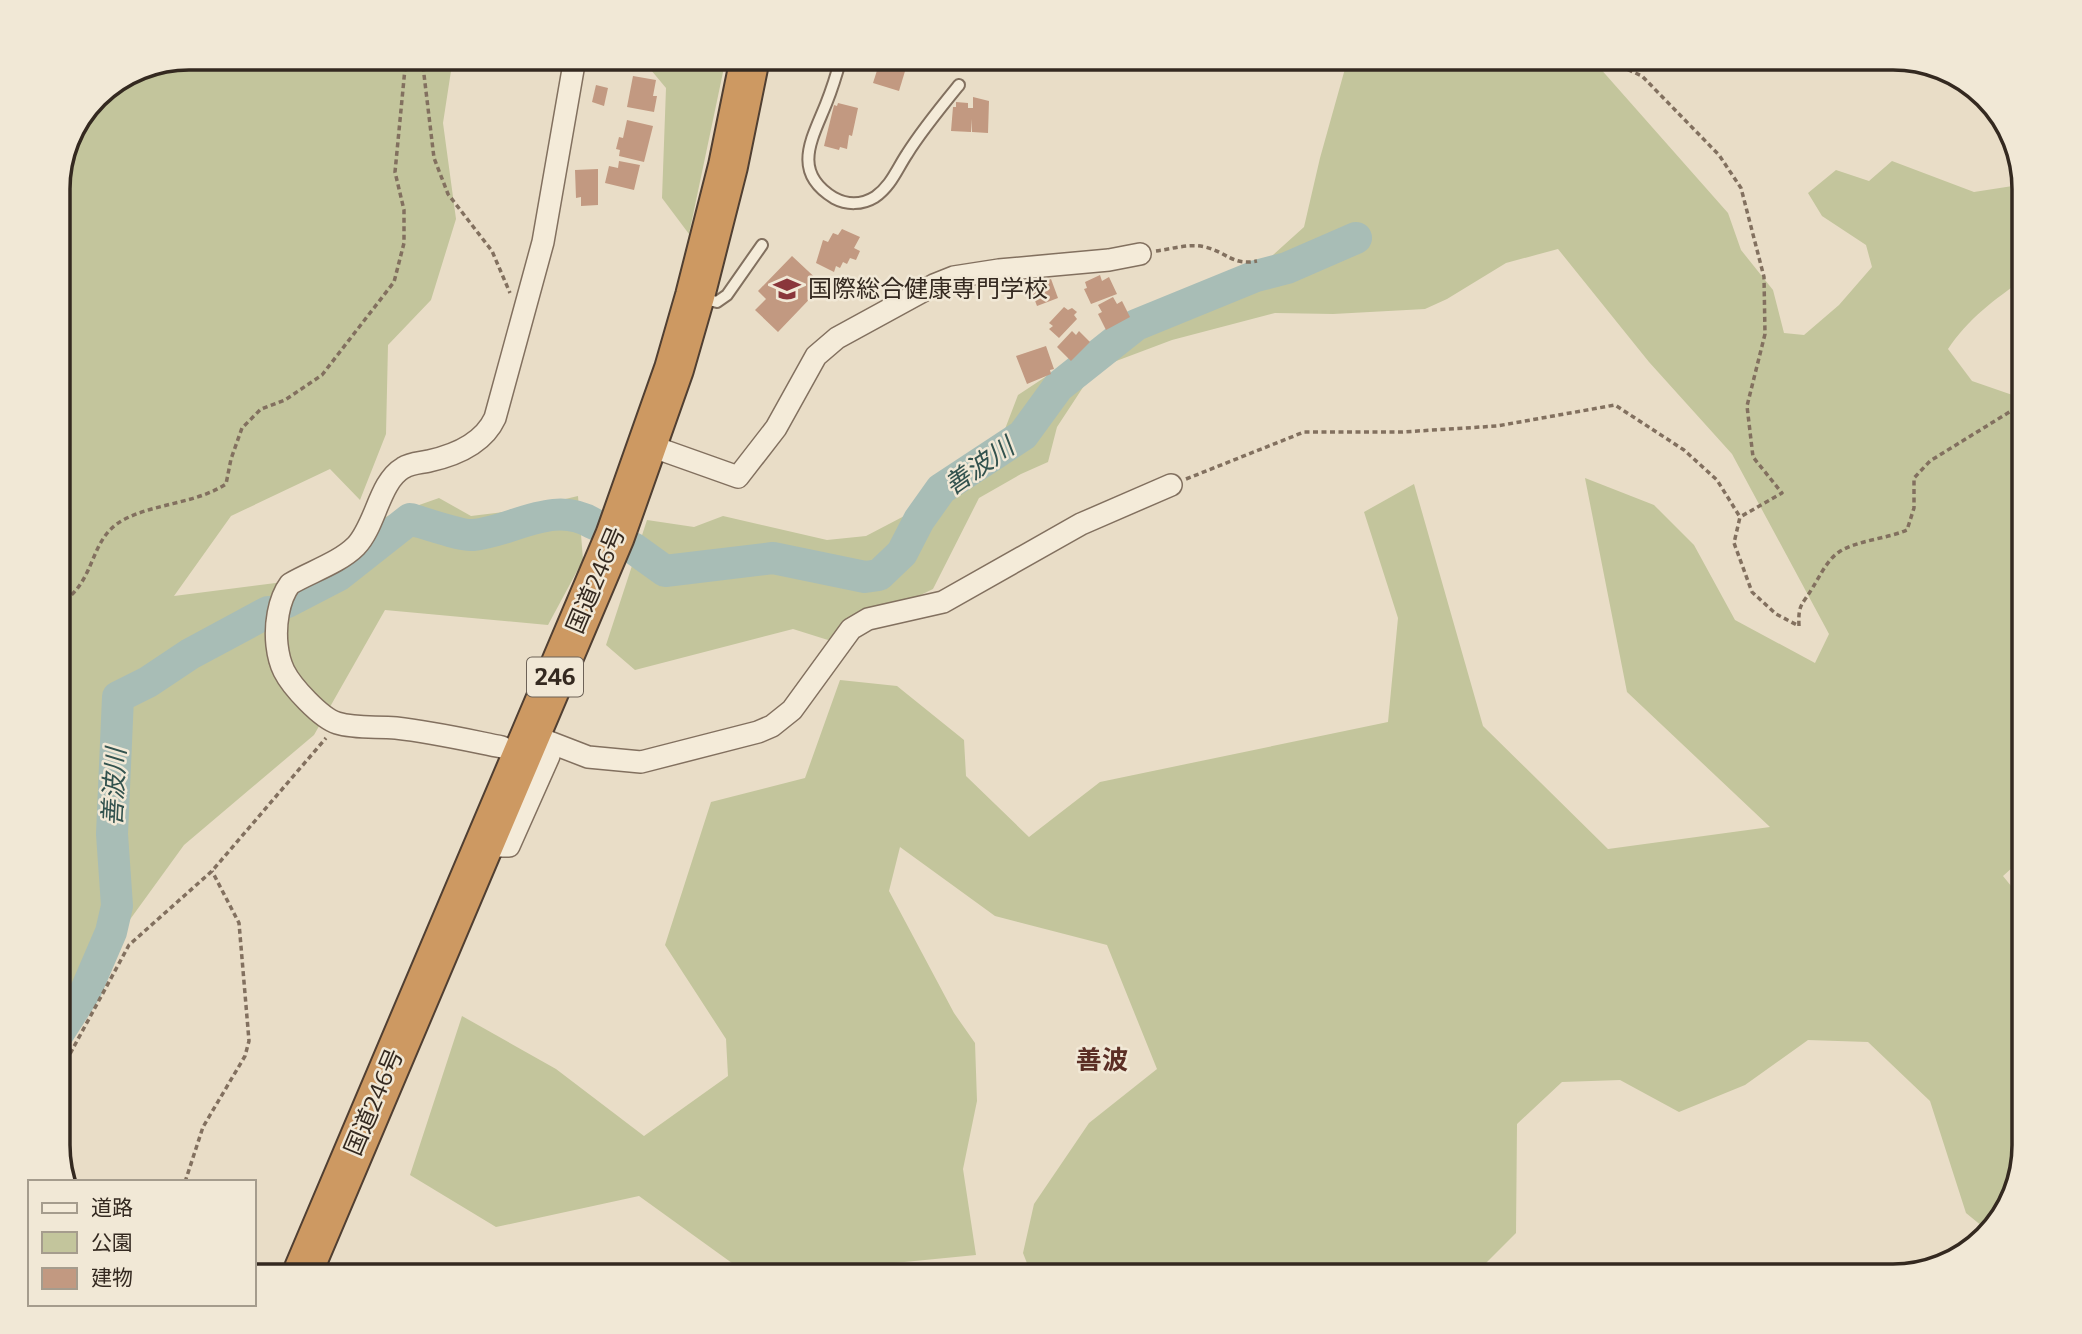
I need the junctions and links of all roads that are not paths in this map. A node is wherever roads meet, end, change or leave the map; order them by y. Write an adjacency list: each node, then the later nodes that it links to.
1 (573, 70): 10 (street)
2 (748, 70): 7 (highway, 国道246号 / 246)
3 (837, 70): 4 (lane)
4 (959, 85)
5 (762, 245): 7 (lane)
6 (1140, 254): 8 (street)
7 (695, 296): 8 (highway, 国道246号 / 246)
8 (648, 445): 10 (highway, 国道246号 / 246)
9 (1171, 485): 10 (street)
10 (532, 749): 11 (highway, 国道246号 / 246)
11 (306, 1264)

